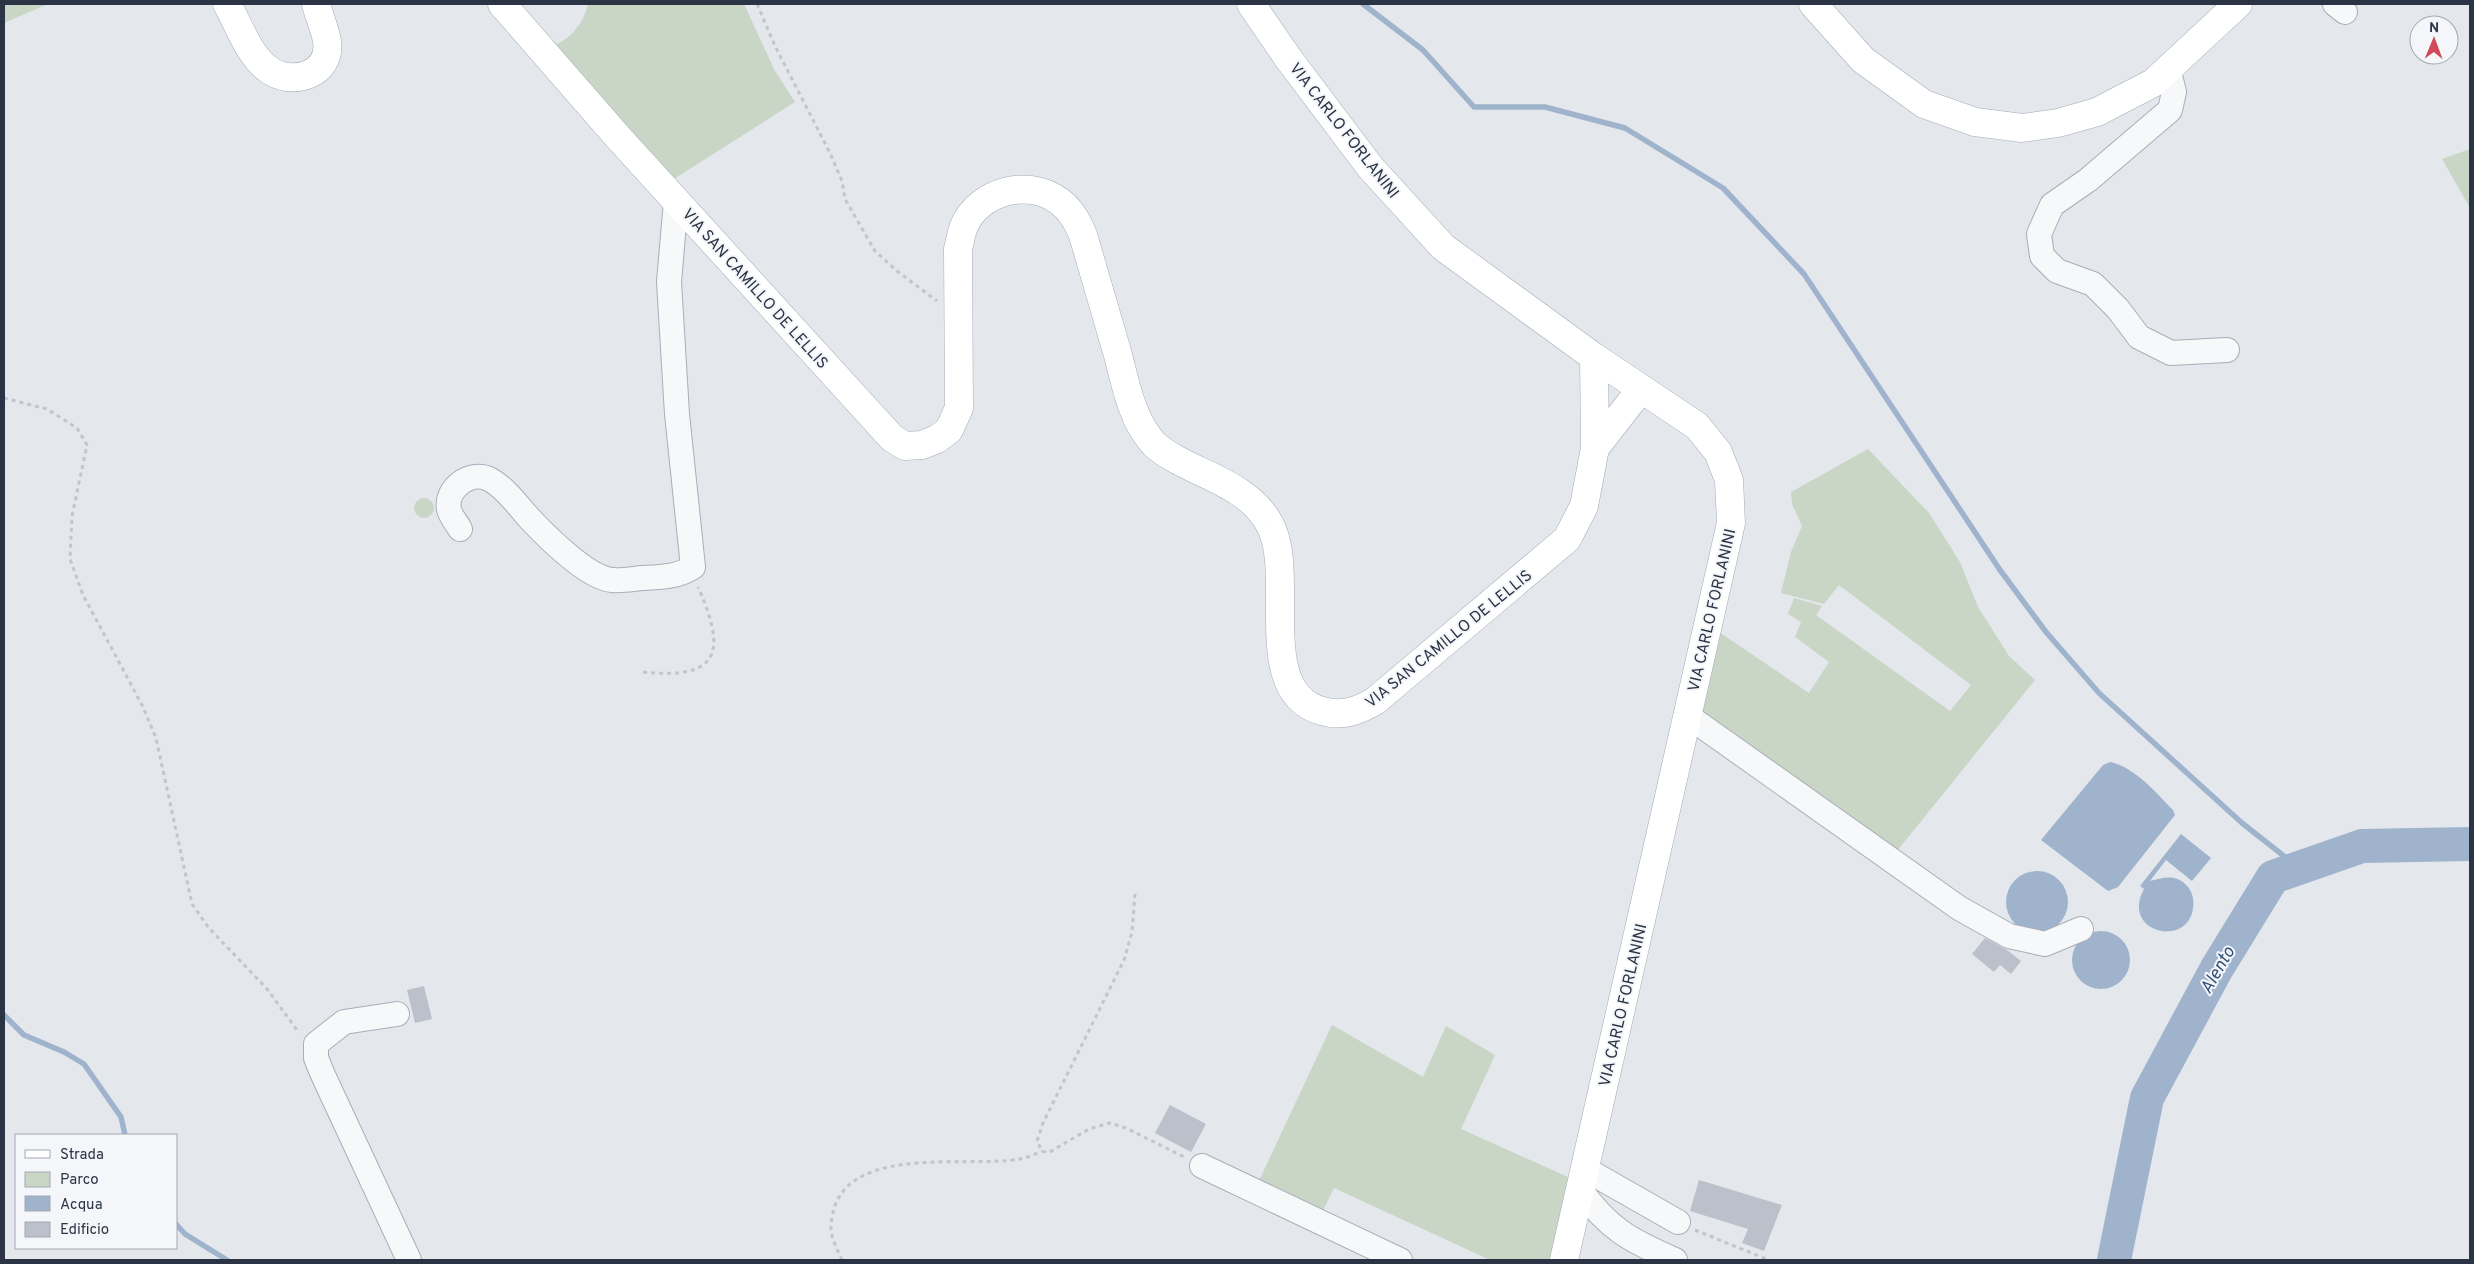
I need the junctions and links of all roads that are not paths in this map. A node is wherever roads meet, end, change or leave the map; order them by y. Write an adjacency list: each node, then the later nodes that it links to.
1 (228, 4): 2 (main road)
2 (316, 4)
3 (502, 4): 8 (main road, VIA SAN CAMILLO DE LELLIS)
4 (1251, 4): 10 (main road, VIA CARLO FORLANINI)
5 (1813, 4): 7 (main road)
6 (2238, 4): 7 (main road)
7 (2168, 68): 9 (street)
8 (676, 201): 12 (main road, VIA SAN CAMILLO DE LELLIS); 13 (street)
9 (2227, 350)
10 (1594, 357): 11 (main road, VIA CARLO FORLANINI); 12 (main road, VIA SAN CAMILLO DE LELLIS)
11 (1641, 389): 12 (main road, VIA SAN CAMILLO DE LELLIS); 14 (main road, VIA CARLO FORLANINI)
12 (1596, 448)
13 (460, 529)
14 (1688, 716): 15 (street); 18 (main road, VIA CARLO FORLANINI)
15 (2081, 929)
16 (397, 1014): 20 (street)
17 (1202, 1166): 21 (street)
18 (1582, 1179): 19 (street); 22 (main road, VIA CARLO FORLANINI); 23 (street)
19 (1678, 1222)
20 (409, 1260)
21 (1400, 1260)
22 (1564, 1260)
23 (1675, 1260)

